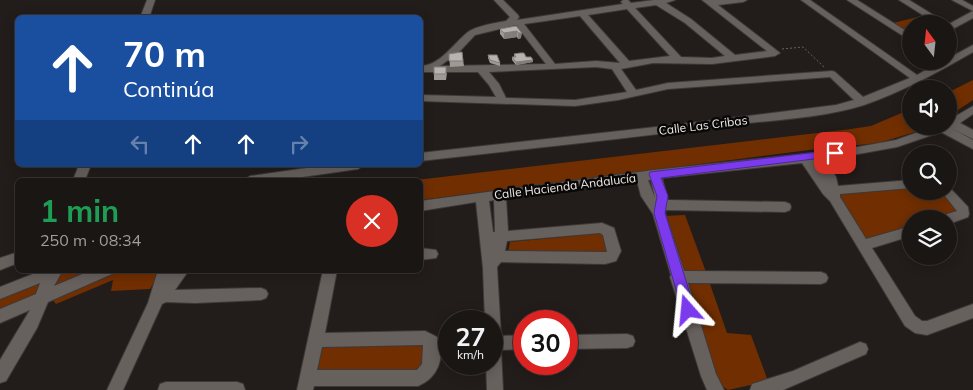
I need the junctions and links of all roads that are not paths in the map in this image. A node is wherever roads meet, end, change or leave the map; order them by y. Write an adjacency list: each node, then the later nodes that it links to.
1 (151, 0): 15 (street)
2 (498, 0): 19 (street)
3 (671, 0): 9 (street)
4 (743, 0): 10 (street)
5 (805, 0): 30 (street)
6 (851, 0): 20 (street)
7 (903, 0): 16 (street)
8 (956, 0): 12 (street)
9 (658, 2): 11 (street); 23 (street)
10 (708, 2): 23 (street)
11 (626, 3): 13 (street); 22 (street)
12 (973, 9)
13 (583, 14): 18 (street); 24 (street)
14 (973, 14): 17 (street)
15 (145, 15)
16 (929, 15)
17 (958, 21)
18 (519, 23): 19 (street); 25 (street)
19 (508, 24): 26 (street)
20 (902, 32)
21 (973, 48): 30 (street, Calle Las Cribas)
22 (678, 59): 23 (street); 24 (street)
23 (734, 59)
24 (627, 65): 27 (street)
25 (553, 67): 27 (street); 29 (street)
26 (431, 68): 28 (street); 29 (street)
27 (615, 68): 31 (street)
28 (423, 69)
29 (481, 70): 33 (street)
30 (917, 79): 34 (street, Calle Las Cribas)
31 (634, 94): 33 (street); 34 (street)
32 (423, 98): 33 (street)
33 (503, 101)
34 (862, 102): 43 (street, Calle Las Cribas)
35 (973, 109): 36 (street, Calle Hacienda Andalucía)
36 (957, 119)
37 (957, 129): 40 (street)
38 (957, 133): 41 (street)
39 (924, 135): 42 (street, Calle Hacienda Andalucía)
40 (973, 135)
41 (973, 145)
42 (810, 156): 45 (street, Calle Hacienda Andalucía); 46 (street); 47 (street)
43 (423, 158)
44 (344, 167): 48 (street)
45 (648, 175): 51 (street, Calle Hacienda Andalucía); 54 (street)
46 (817, 177): 47 (street); 50 (street)
47 (830, 177): 50 (street)
48 (264, 178)
49 (902, 185): 50 (street)
50 (832, 193): 61 (street)
51 (500, 195): 52 (street, Calle Hacienda Andalucía); 59 (street)
52 (482, 196): 55 (street, Calle Hacienda Andalucía); 60 (street)
53 (955, 200): 57 (street)
54 (657, 203): 56 (street); 71 (street)
55 (423, 206)
56 (785, 207)
57 (957, 216)
58 (902, 234): 61 (street)
59 (502, 237): 60 (street); 63 (street); 63 (street)
60 (487, 238): 63 (street)
61 (864, 245): 78 (street)
62 (15, 258): 64 (street)
63 (492, 260): 77 (street)
64 (0, 264)
65 (50, 273): 73 (street)
66 (54, 273): 76 (street)
67 (100, 273): 76 (street)
68 (163, 273): 75 (street)
69 (179, 273): 75 (street)
70 (329, 273): 80 (street)
71 (677, 277): 72 (street); 91 (street)
72 (821, 278)
73 (0, 293)
74 (261, 294): 75 (street)
75 (158, 298): 87 (street)
76 (42, 299): 79 (street); 84 (street)
77 (493, 310)
78 (973, 311)
79 (0, 316)
80 (316, 340): 86 (street); 86 (street)
81 (626, 341): 82 (street)
82 (578, 342)
83 (860, 349): 92 (street)
84 (0, 375)
85 (494, 375): 90 (street)
86 (306, 384)
87 (115, 390)
88 (166, 390): 89 (street)
89 (237, 390)
90 (495, 390)
91 (716, 390)
92 (758, 390)

